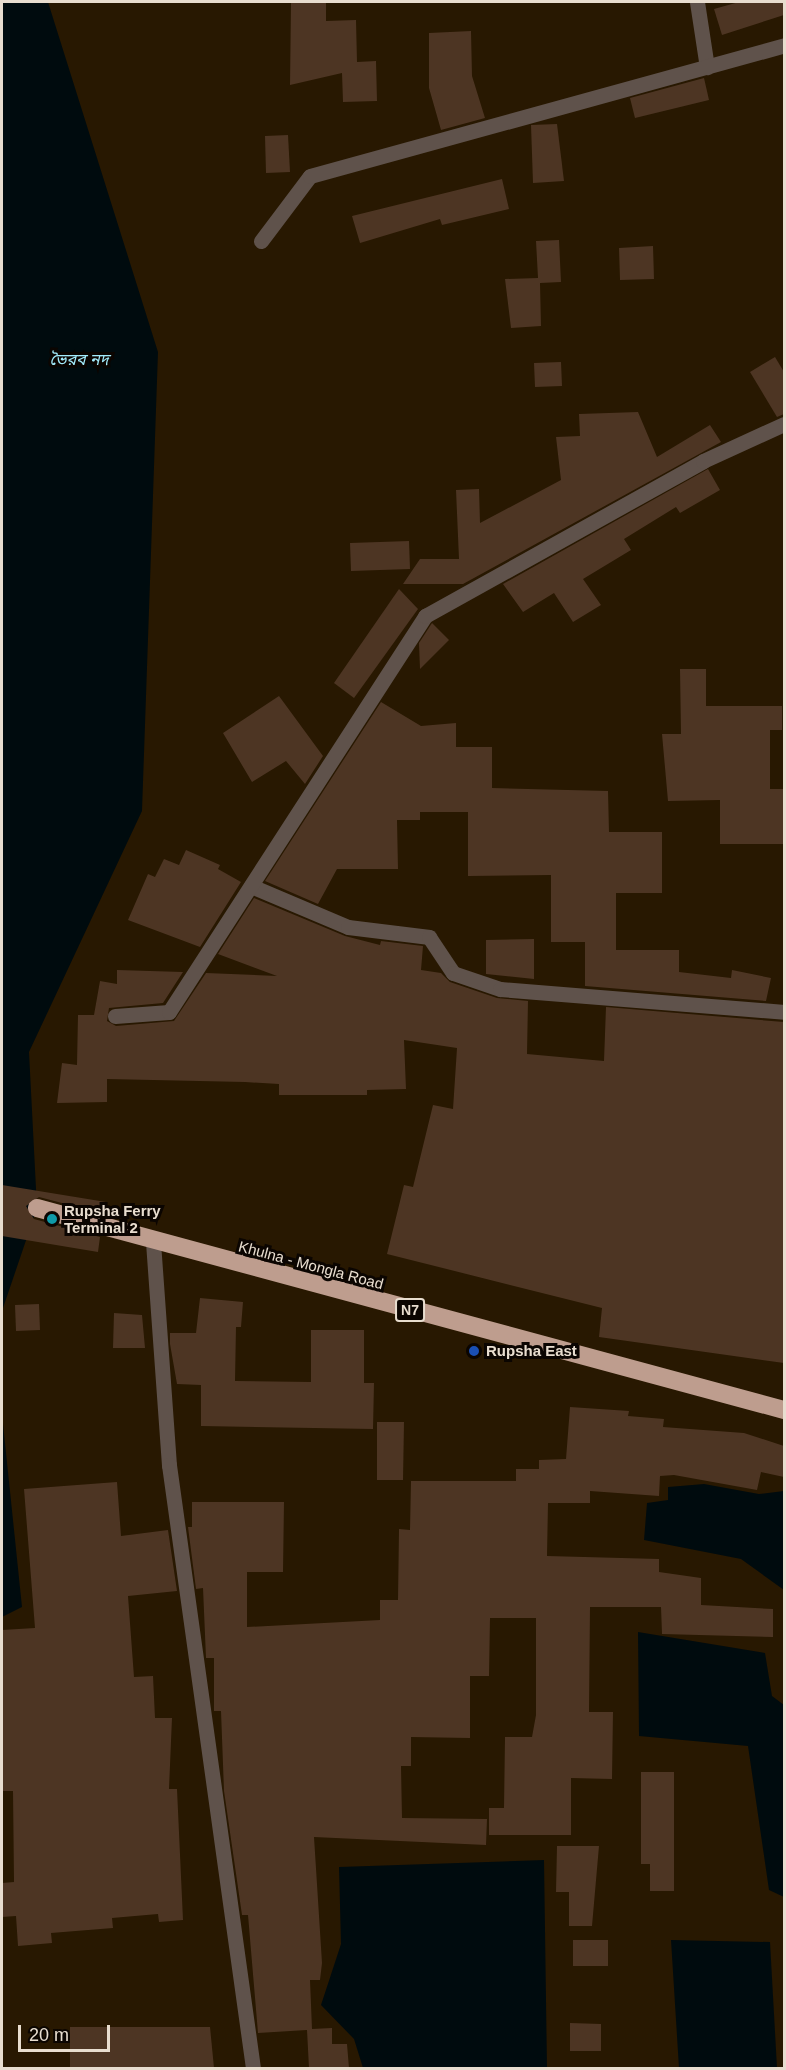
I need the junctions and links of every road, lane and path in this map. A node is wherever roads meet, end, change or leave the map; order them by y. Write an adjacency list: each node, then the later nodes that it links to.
1 (697, 2): 3 (street)
2 (784, 45): 3 (street)
3 (707, 67): 4 (street)
4 (261, 241)
5 (784, 424): 6 (street)
6 (251, 886): 7 (street); 8 (street)
7 (784, 1012)
8 (115, 1016)
9 (37, 1208): 10 (highway, Khulna - Mongla Road / N7)
10 (153, 1242): 11 (highway, Khulna - Mongla Road / N7); 12 (street)
11 (784, 1410)
12 (254, 2068)

